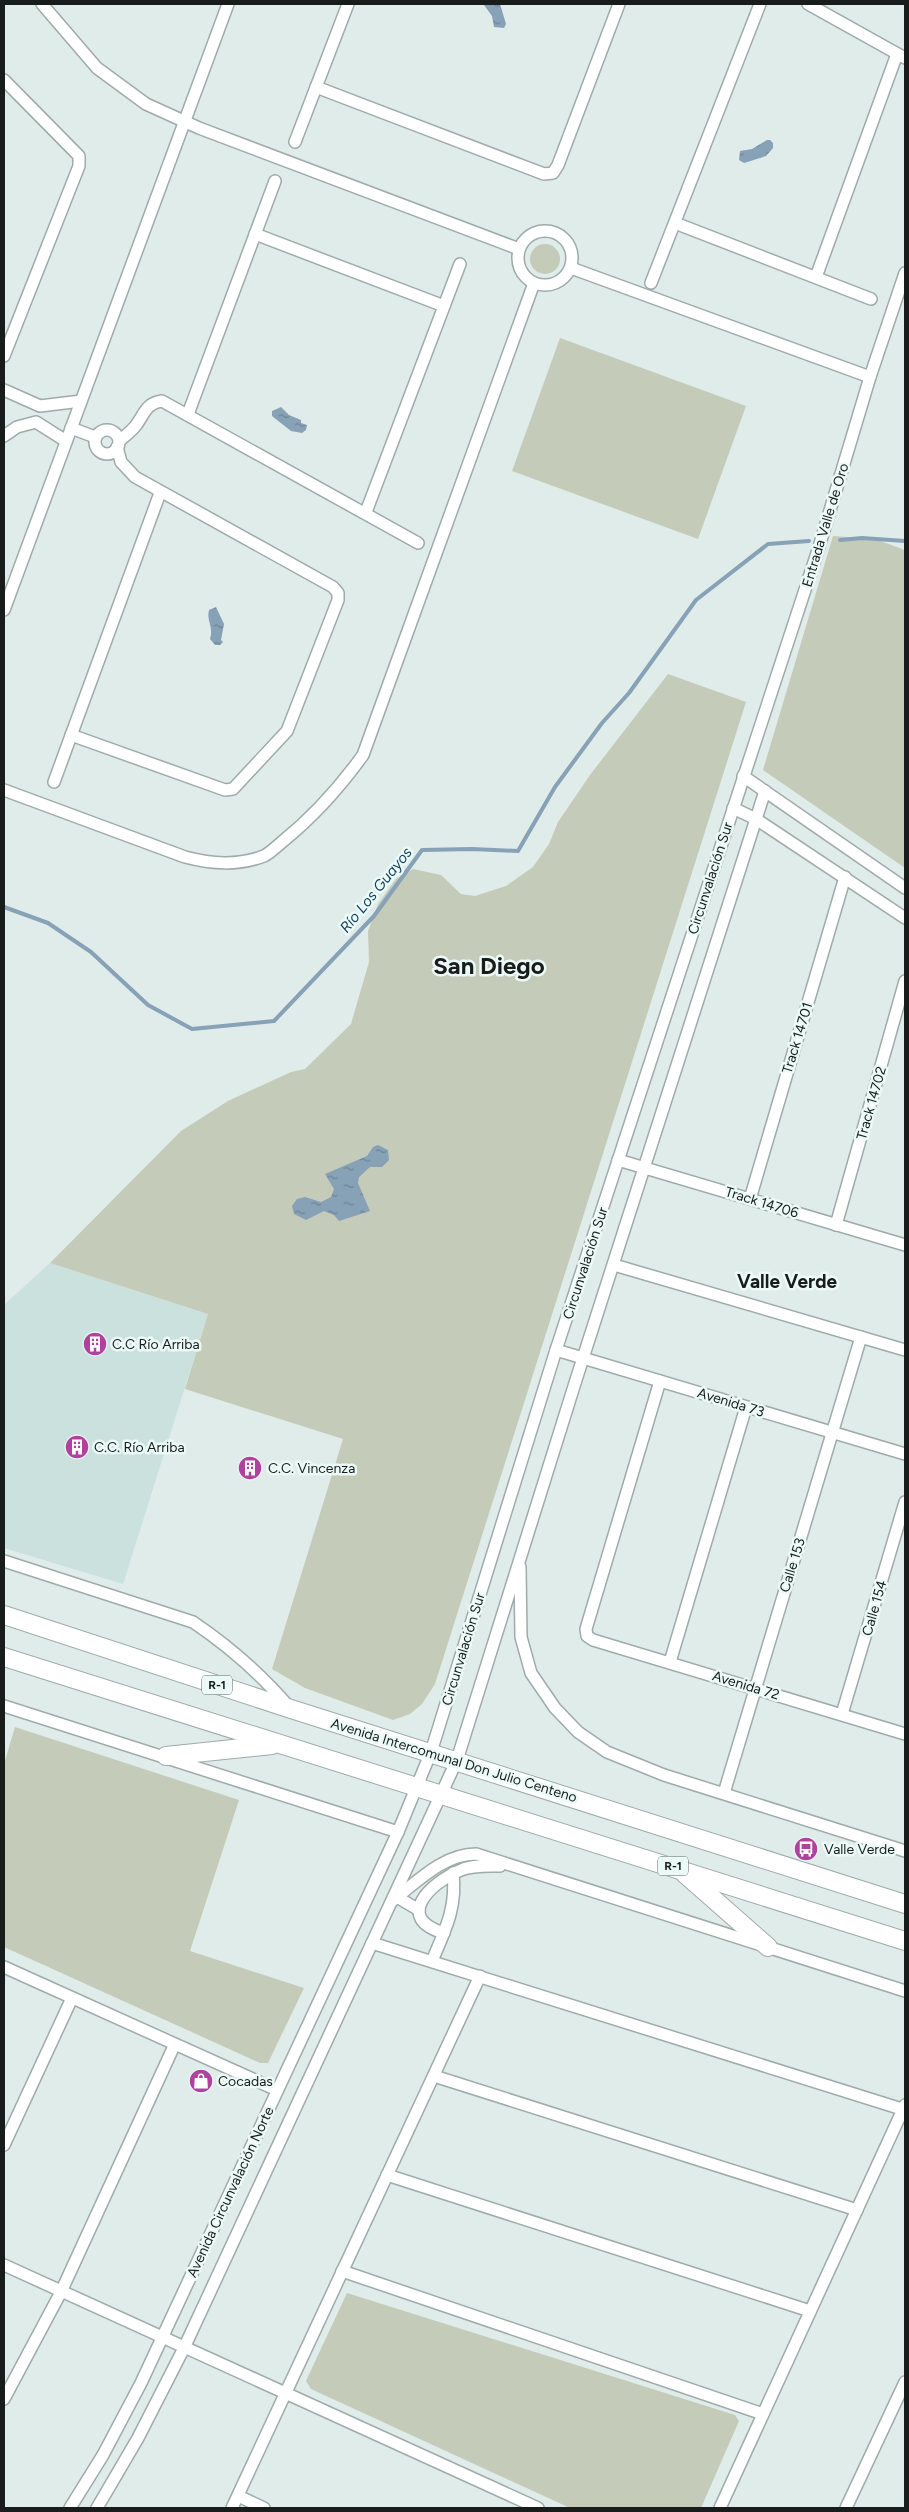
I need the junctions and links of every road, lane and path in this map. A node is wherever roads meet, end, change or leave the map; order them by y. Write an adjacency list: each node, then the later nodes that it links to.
1 (42, 4): 10 (street)
2 (228, 4): 10 (street)
3 (348, 4): 9 (street)
4 (619, 4): 9 (street)
5 (760, 4): 13 (street)
6 (808, 4): 7 (street)
7 (901, 56): 19 (street)
8 (4, 80): 24 (street)
9 (316, 87): 11 (street)
10 (184, 121): 15 (street); 27 (street)
11 (295, 142)
12 (275, 181): 14 (street)
13 (675, 223): 19 (street); 21 (street)
14 (255, 234): 23 (street); 29 (street)
15 (519, 249): 17 (street); 20 (street)
16 (460, 264): 23 (street)
17 (570, 268): 20 (street); 25 (street)
18 (905, 273): 25 (street, Entrada Valle de Oro)
19 (816, 277): 22 (street)
20 (534, 283): 43 (street)
21 (651, 283)
22 (871, 299)
23 (444, 306): 37 (street)
24 (4, 356)
25 (870, 377): 41 (street, Entrada Valle de Oro)
26 (4, 390): 28 (street)
27 (81, 401): 28 (street); 31 (street)
28 (40, 406): 30 (street)
29 (188, 414): 35 (street); 37 (street)
30 (36, 422): 32 (street); 34 (street)
31 (71, 428): 33 (street); 34 (street)
32 (5, 431)
33 (95, 437): 35 (street); 35 (street)
34 (66, 441): 39 (street)
35 (118, 444): 36 (street)
36 (160, 493): 40 (street); 40 (street)
37 (366, 512): 38 (street)
38 (418, 542)
39 (4, 610)
40 (71, 735): 42 (street)
41 (743, 776): 44 (street); 45 (street, Circunvalación Sur)
42 (54, 782)
43 (4, 790)
44 (765, 791): 46 (street, Circunvalación Sur); 48 (street)
45 (733, 808): 46 (street); 51 (street, Circunvalación Sur)
46 (756, 819): 47 (street); 52 (street, Circunvalación Sur)
47 (845, 877): 49 (street); 53 (street, Track 14701)
48 (905, 888)
49 (905, 918)
50 (905, 981): 54 (street, Track 14702)
51 (618, 1160): 52 (street, Track 14706); 58 (street, Circunvalación Sur)
52 (644, 1167): 53 (street, Track 14706); 56 (street, Circunvalación Sur)
53 (750, 1199): 54 (street, Track 14706)
54 (836, 1225): 55 (street, Track 14706)
55 (905, 1245)
56 (614, 1264): 57 (street); 60 (street, Circunvalación Sur)
57 (860, 1337): 59 (street); 63 (street, Calle 153)
58 (556, 1350): 60 (street, Avenida 73); 77 (street, Circunvalación Sur)
59 (905, 1350)
60 (583, 1358): 61 (street, Avenida 73); 66 (street, Circunvalación Sur)
61 (660, 1381): 62 (street, Avenida 73); 70 (street, Avenida 72)
62 (746, 1407): 63 (street, Avenida 73); 70 (street)
63 (832, 1432): 64 (street, Avenida 73); 71 (street, Calle 153)
64 (905, 1454)
65 (905, 1502): 74 (street, Calle 154)
66 (520, 1557): 79 (street, Circunvalación Sur); 81 (street)
67 (4, 1561): 73 (street)
68 (4, 1615): 73 (main road, Avenida Intercomunal Don Julio Centeno / R-1)
69 (4, 1657): 76 (main road, R-1)
70 (670, 1662): 71 (street, Avenida 72)
71 (756, 1688): 74 (street, Avenida 72); 81 (street, Calle 153)
72 (4, 1706): 78 (street)
73 (291, 1709): 77 (main road, Avenida Intercomunal Don Julio Centeno / R-1)
74 (842, 1714): 75 (street, Avenida 72)
75 (905, 1734)
76 (281, 1744): 78 (main road); 80 (main road, R-1)
77 (430, 1752): 79 (main road, Avenida Intercomunal Don Julio Centeno / R-1); 80 (street, Circunvalación Sur)
78 (166, 1756): 83 (street)
79 (457, 1760): 82 (street, Circunvalación Sur); 89 (main road, Avenida Intercomunal Don Julio Centeno / R-1)
80 (416, 1788): 82 (main road, R-1); 83 (street, Avenida Circunvalación Norte)
81 (724, 1793): 84 (street)
82 (440, 1796): 86 (main road, R-1); 88 (street, Avenida Circunvalación Norte)
83 (398, 1832): 102 (street, Avenida Circunvalación Norte)
84 (905, 1851)
85 (510, 1865): 87 (street); 88 (street); 94 (street)
86 (679, 1868): 92 (main road, R-1); 94 (main road)
87 (453, 1873): 90 (street); 91 (street)
88 (394, 1899): 90 (street); 93 (street, Avenida Circunvalación Norte)
89 (905, 1904)
90 (419, 1910): 91 (street)
91 (444, 1933): 95 (street)
92 (905, 1940)
93 (372, 1943): 95 (street); 112 (street, Avenida Circunvalación Norte)
94 (768, 1947): 98 (street)
95 (432, 1961): 97 (street)
96 (4, 1967): 99 (street)
97 (480, 1976): 101 (street); 103 (street)
98 (905, 1991)
99 (72, 1998): 100 (street); 104 (street)
100 (174, 2046): 102 (street); 109 (street)
101 (434, 2076): 105 (street); 106 (street)
102 (277, 2090): 111 (street, Avenida Circunvalación Norte)
103 (905, 2108): 106 (street)
104 (4, 2145)
105 (387, 2175): 108 (street); 110 (street)
106 (857, 2210): 110 (street)
107 (4, 2265): 109 (street)
108 (342, 2271): 114 (street); 116 (street)
109 (61, 2292): 111 (street); 115 (street)
110 (810, 2311): 116 (street)
111 (162, 2338): 112 (street); 118 (street, Avenida Circunvalación Norte)
112 (184, 2348): 114 (street); 119 (street, Avenida Circunvalación Norte)
113 (905, 2382): 124 (street)
114 (286, 2393): 117 (street); 122 (street)
115 (4, 2399)
116 (763, 2414): 123 (street)
117 (238, 2496): 120 (street); 121 (street)
118 (70, 2508)
119 (97, 2508)
120 (232, 2508)
121 (264, 2508)
122 (538, 2508)
123 (720, 2508)
124 (846, 2508)

